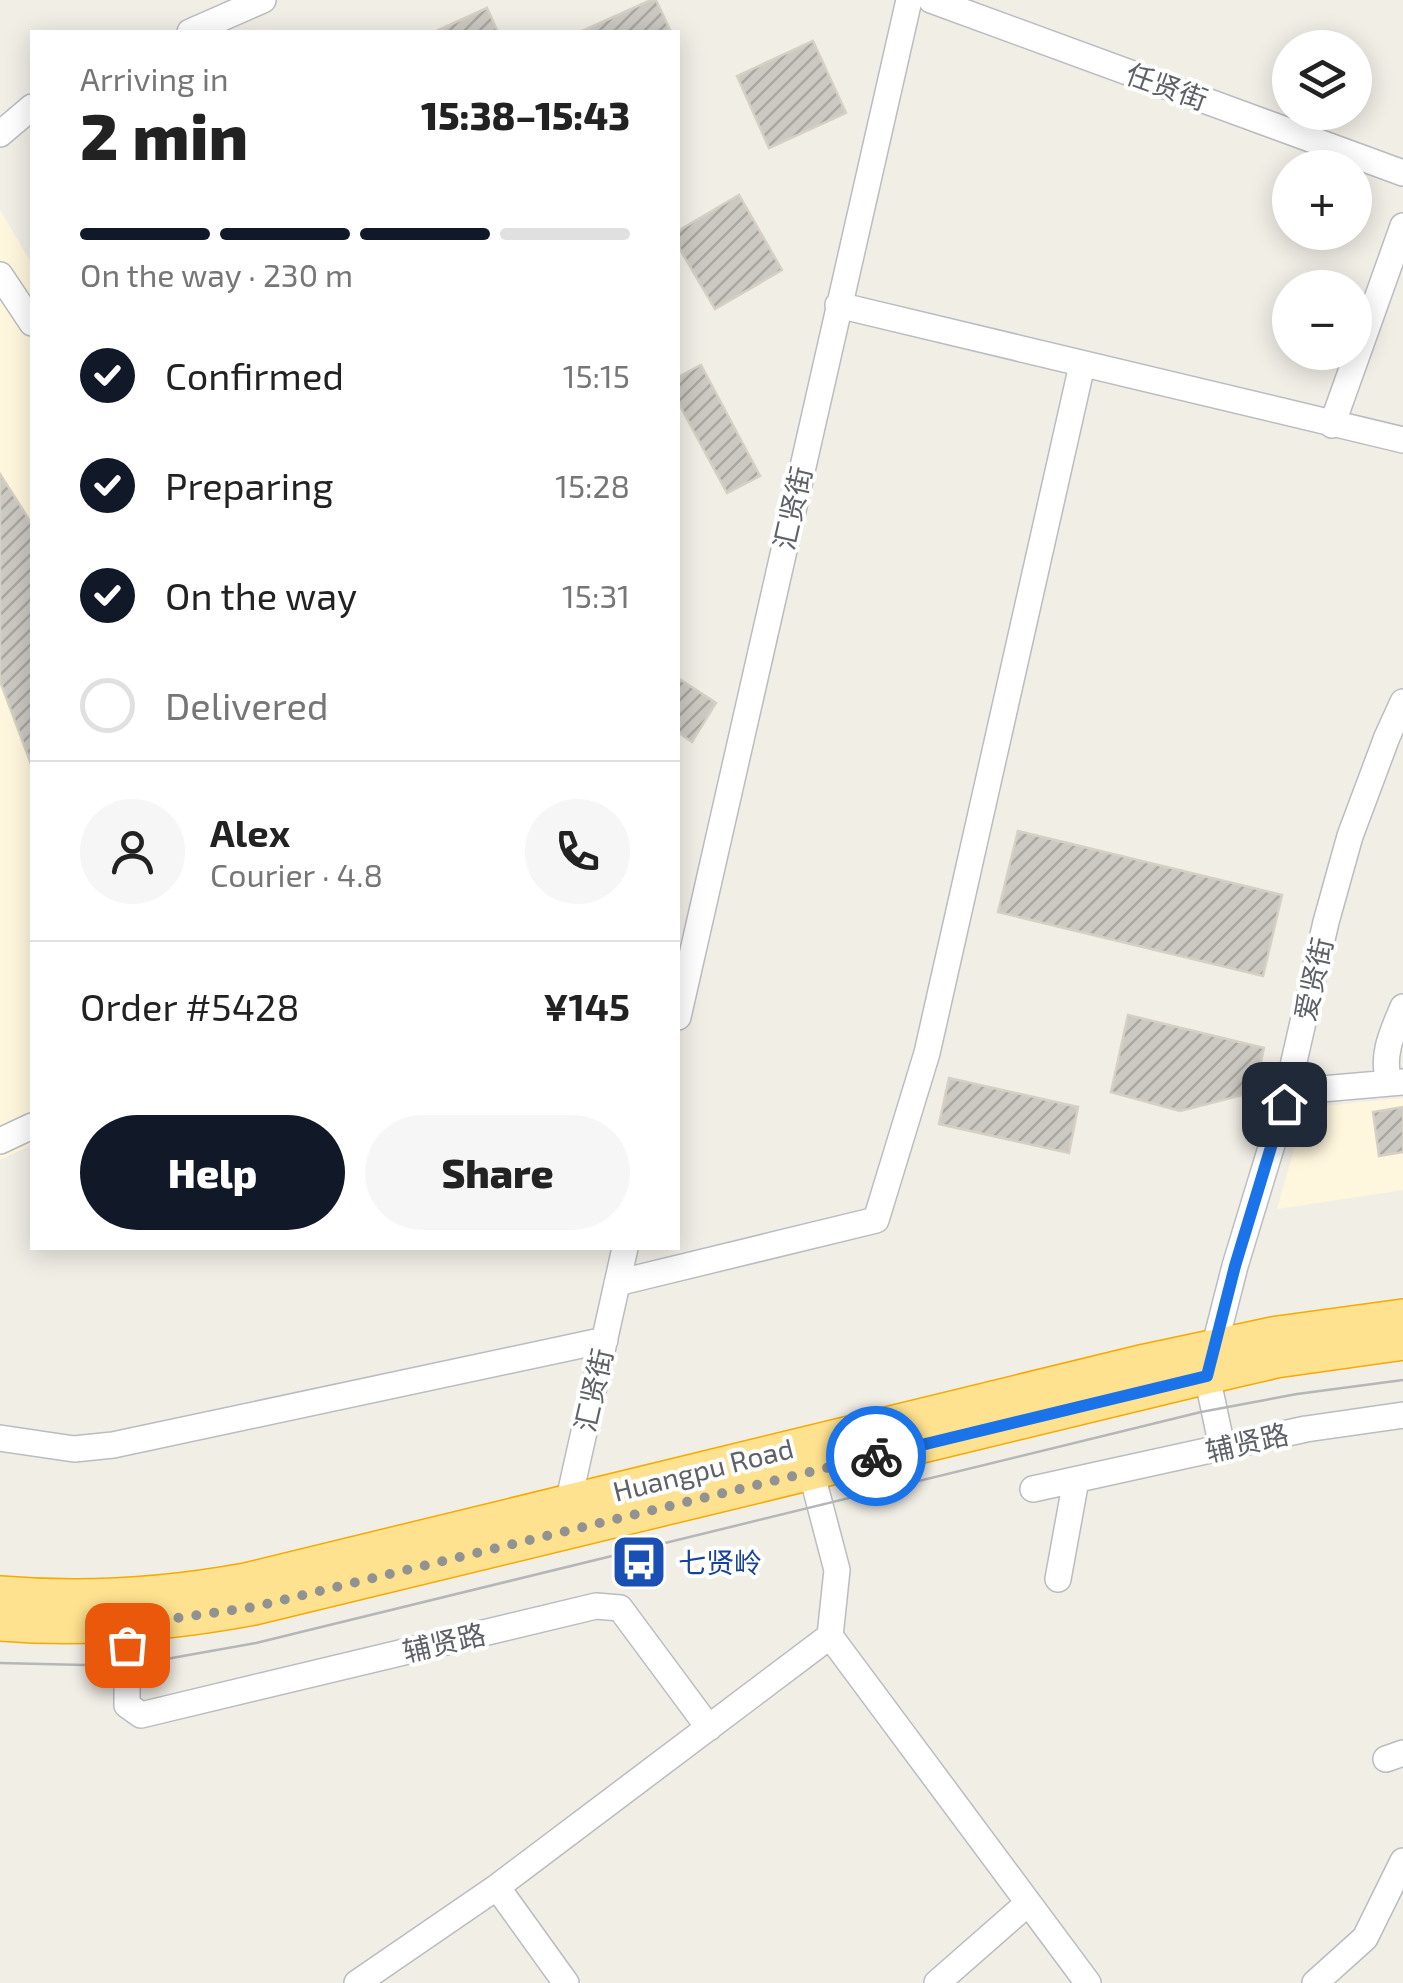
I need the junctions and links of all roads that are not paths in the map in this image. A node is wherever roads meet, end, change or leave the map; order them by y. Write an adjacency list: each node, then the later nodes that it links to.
1 (263, 0): 4 (street)
2 (909, 0): 10 (street, 汇贤街)
3 (931, 0): 7 (street, 任贤街)
4 (195, 30)
5 (30, 109): 6 (street)
6 (0, 134)
7 (1403, 173)
8 (1403, 226): 13 (street)
9 (0, 275): 11 (street)
10 (838, 305): 12 (street); 17 (street, 汇贤街)
11 (30, 321)
12 (1082, 365): 13 (street); 23 (street)
13 (1332, 425): 14 (street)
14 (1403, 440)
15 (1403, 702): 19 (street, 爱贤街)
16 (1403, 1007): 18 (street)
17 (680, 1008)
18 (1396, 1082): 19 (street)
19 (1287, 1092): 27 (street, 爱贤街)
20 (30, 1127): 21 (street)
21 (0, 1142)
22 (626, 1250): 23 (street, 汇贤街)
23 (618, 1283): 25 (street, 汇贤街)
24 (1403, 1316): 27 (highway, Huangpu Road)
25 (605, 1340): 29 (street); 34 (street, 汇贤街)
26 (1403, 1342): 27 (highway, Huangpu Road)
27 (1211, 1362): 30 (street); 31 (highway, Huangpu Road); 34 (highway, Huangpu Road)
28 (1403, 1415): 30 (street, 辅贤路)
29 (0, 1438)
30 (1222, 1448): 32 (street, 辅贤路)
31 (811, 1472): 34 (highway, Huangpu Road); 39 (street)
32 (1076, 1480): 33 (street, 辅贤路); 35 (street)
33 (1033, 1490)
34 (565, 1517): 36 (highway, Huangpu Road); 38 (highway, Huangpu Road)
35 (1058, 1579)
36 (0, 1594)
37 (0, 1624): 38 (highway, Huangpu Road)
38 (127, 1625): 40 (street, 辅贤路)
39 (830, 1636): 40 (street); 43 (street)
40 (709, 1728): 42 (street)
41 (1403, 1861): 48 (street)
42 (497, 1887): 44 (street); 45 (street)
43 (1028, 1903): 46 (street); 47 (street)
44 (357, 1983)
45 (566, 1983)
46 (936, 1983)
47 (1088, 1983)
48 (1315, 1983)

